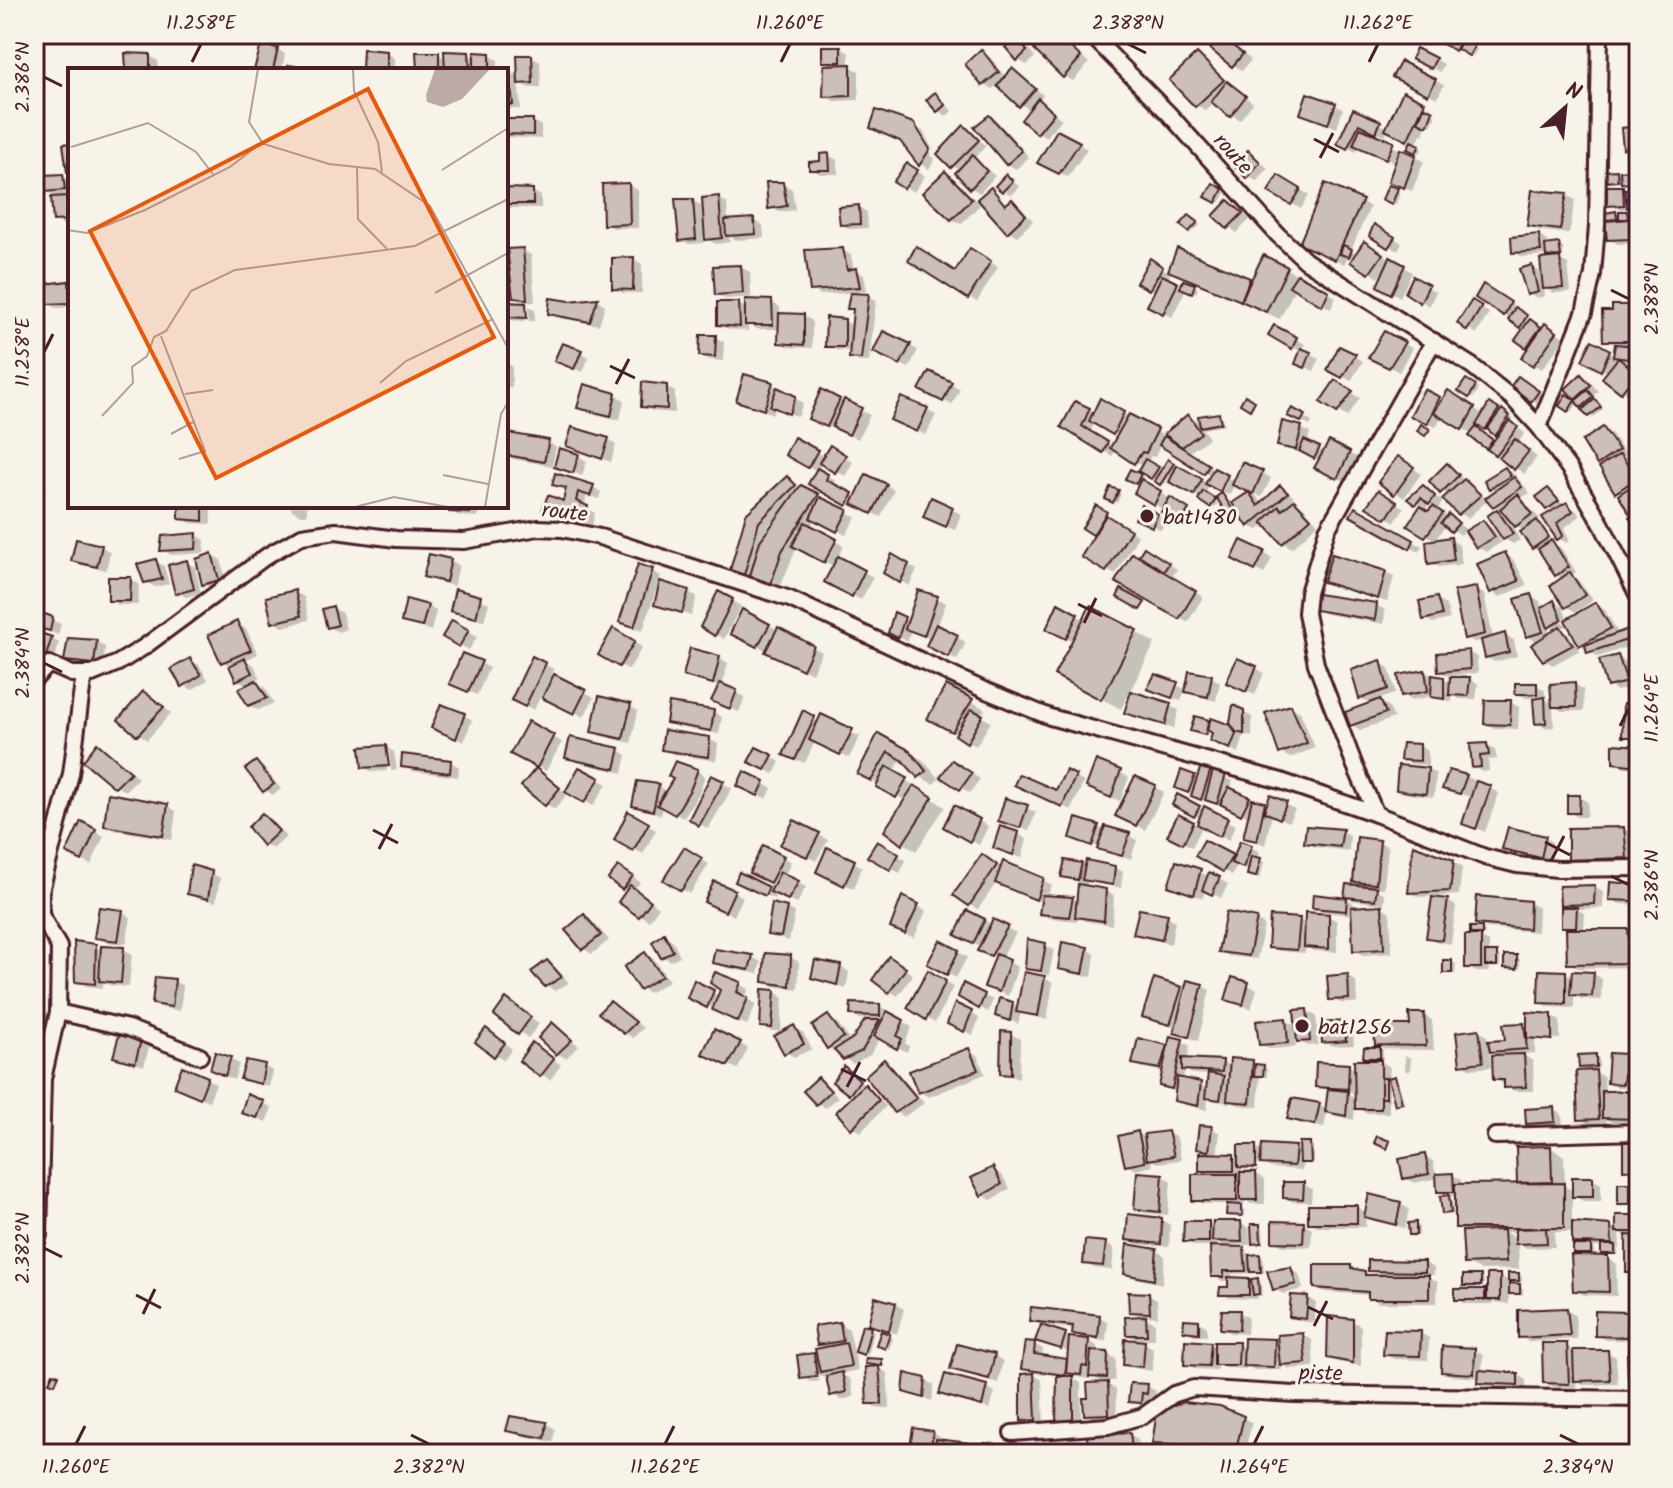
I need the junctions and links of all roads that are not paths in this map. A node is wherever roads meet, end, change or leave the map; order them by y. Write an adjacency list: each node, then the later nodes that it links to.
1 (1090, 34): 3 (street, route)
2 (1600, 34): 4 (street)
3 (1434, 341): 4 (street, route); 8 (street)
4 (1539, 427): 5 (street, route)
5 (1639, 598)
6 (84, 674): 7 (street); 8 (street, route); 10 (street)
7 (34, 680)
8 (1376, 814): 9 (street, route)
9 (1639, 868)
10 (58, 1012): 11 (street); 14 (street)
11 (200, 1056)
12 (1639, 1132): 13 (street)
13 (1495, 1136)
14 (38, 1164): 15 (street)
15 (34, 1252)
16 (1639, 1399): 17 (street, piste)
17 (1012, 1433)

